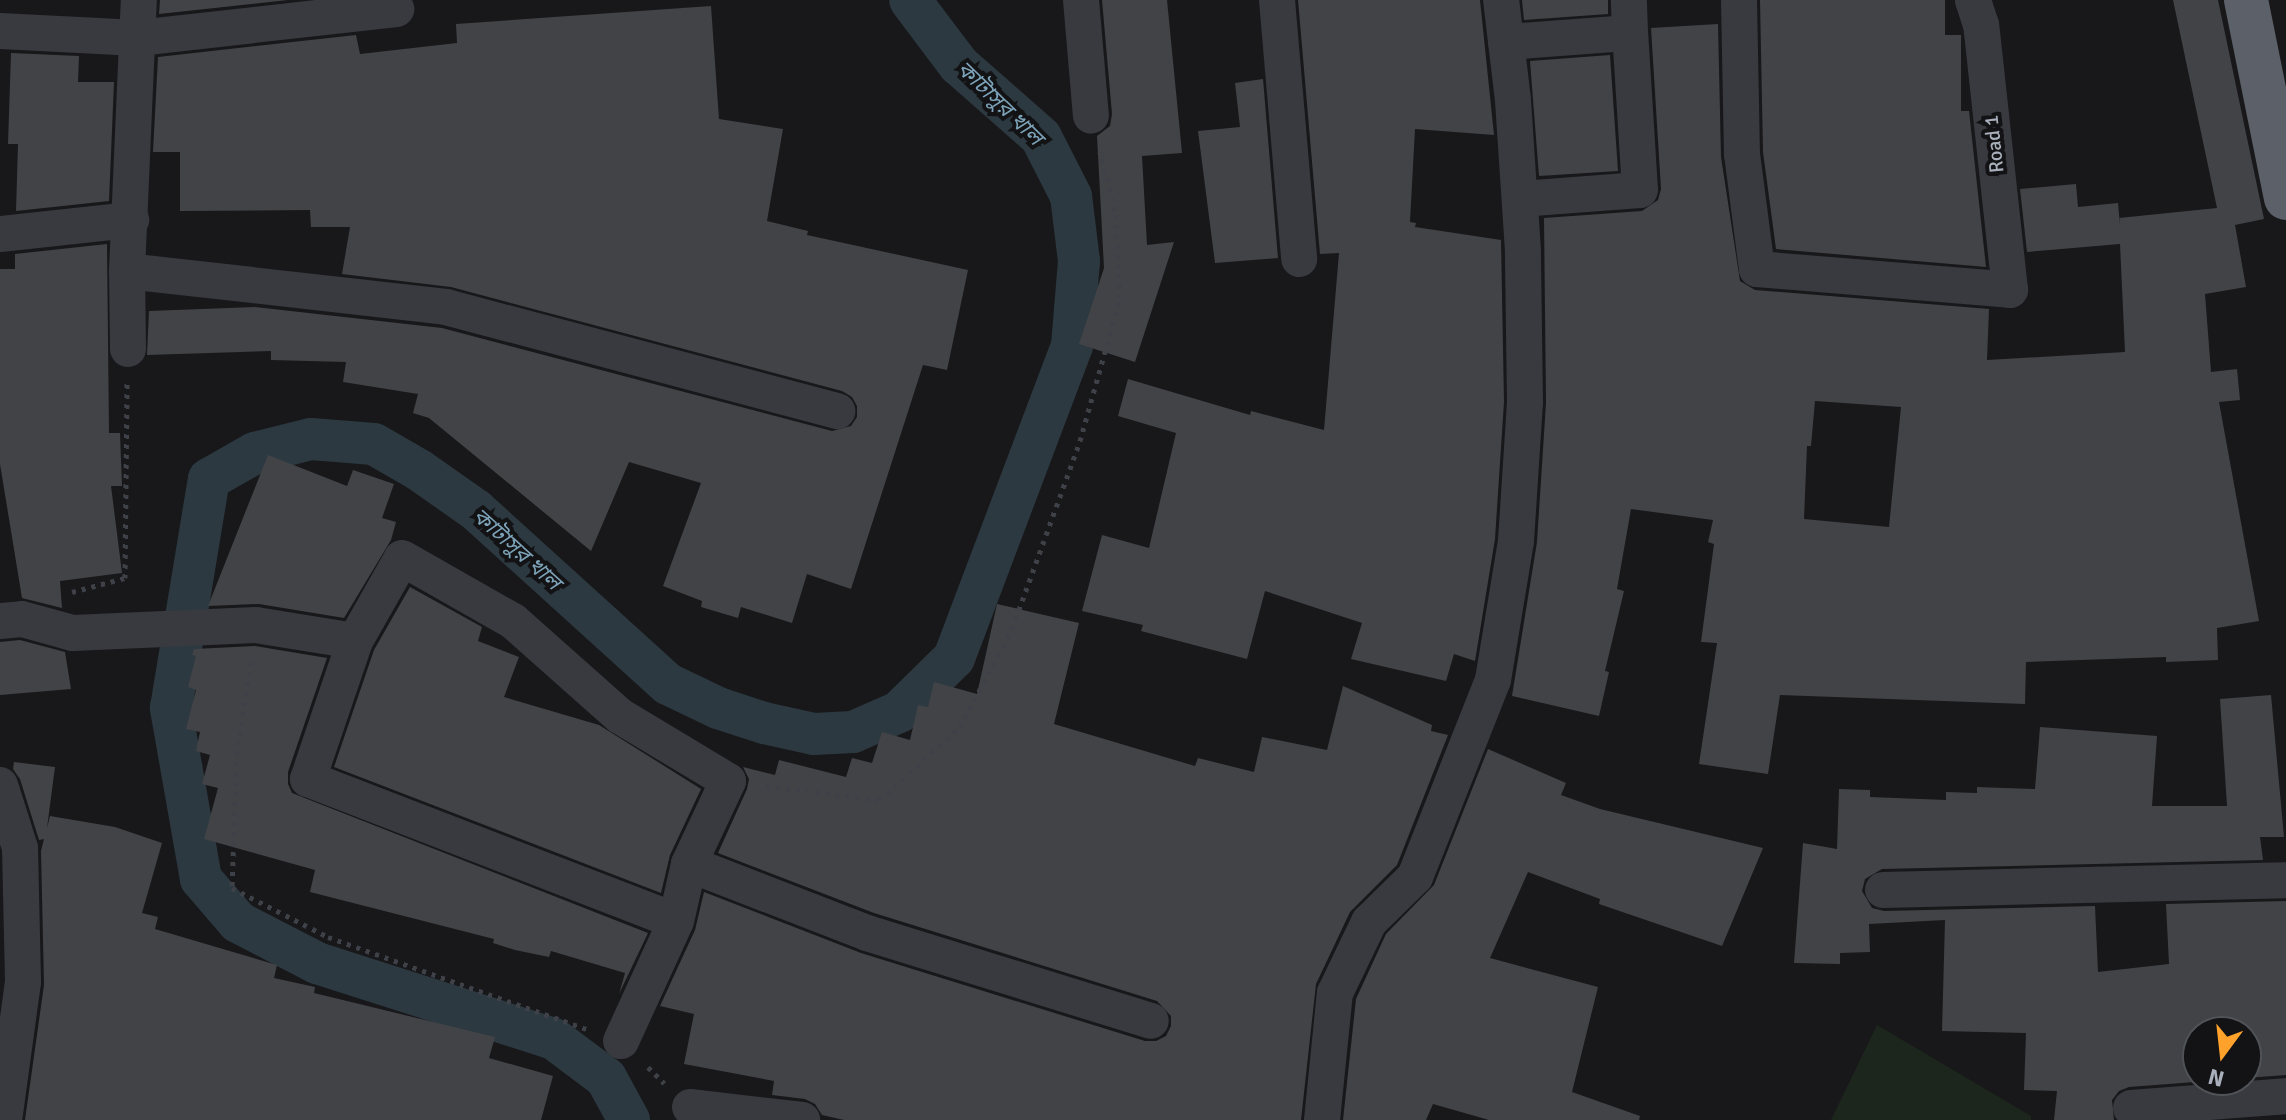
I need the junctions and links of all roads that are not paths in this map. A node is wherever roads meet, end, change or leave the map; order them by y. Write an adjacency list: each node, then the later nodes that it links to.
1 (139, 0): 11 (street)
2 (1081, 0): 13 (street)
3 (1277, 0): 18 (street)
4 (1501, 0): 12 (street)
5 (1739, 0): 6 (street, Road 1)
6 (1973, 0)
7 (2246, 0): 14 (highway)
8 (396, 9): 11 (street)
9 (1629, 16): 12 (street); 15 (street)
10 (0, 31): 11 (street)
11 (138, 38): 16 (street)
12 (1506, 42): 15 (street)
13 (1091, 116)
14 (2286, 198)
15 (1520, 199): 36 (street)
16 (131, 220): 17 (street); 19 (street)
17 (0, 234)
18 (1299, 259)
19 (127, 271): 20 (street); 21 (street)
20 (128, 349)
21 (837, 411)
22 (11, 620): 23 (street)
23 (355, 641): 25 (street); 28 (street)
24 (0, 785): 34 (street)
25 (689, 864): 28 (street); 29 (street)
26 (2286, 880): 27 (street)
27 (1883, 890)
28 (676, 921): 30 (street)
29 (1151, 1021)
30 (621, 1041)
31 (2286, 1096): 33 (street)
32 (690, 1107): 35 (street)
33 (2131, 1108)
34 (4, 1120)
35 (802, 1120)
36 (1322, 1120)

